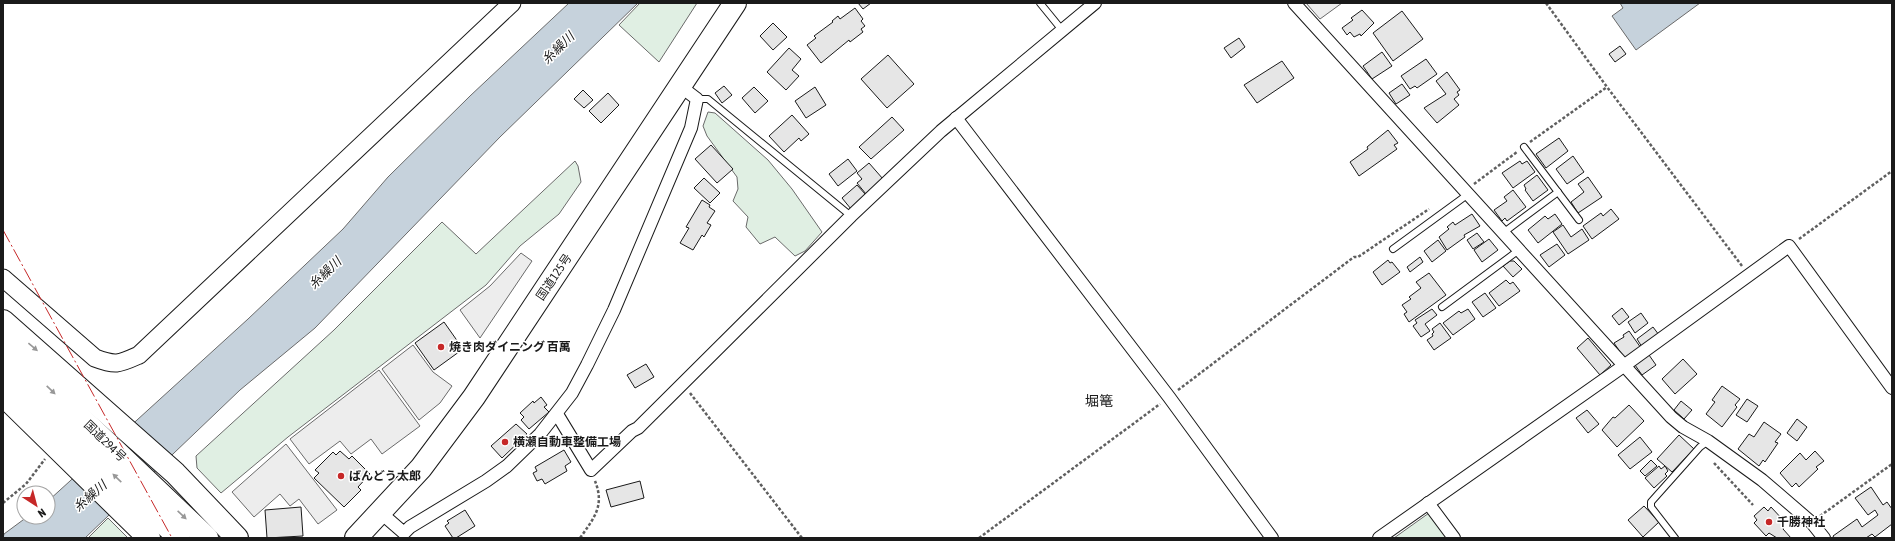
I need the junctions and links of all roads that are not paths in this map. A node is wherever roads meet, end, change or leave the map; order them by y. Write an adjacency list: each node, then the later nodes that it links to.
1 (512, 3): 18 (street)
2 (735, 3): 7 (highway, 国道125号)
3 (1040, 3): 6 (lane)
4 (1095, 3): 6 (street)
5 (1294, 3): 12 (street)
6 (1062, 30): 9 (street)
7 (680, 86): 8 (street); 31 (highway, 国道125号)
8 (697, 99): 13 (lane); 26 (street)
9 (956, 118): 13 (street); 37 (street)
10 (1524, 147): 11 (lane)
11 (1558, 192): 14 (lane); 15 (lane)
12 (1466, 193): 15 (street); 16 (lane)
13 (851, 216): 26 (street)
14 (1579, 220)
15 (1503, 233): 17 (street)
16 (1393, 249)
17 (1519, 250): 19 (lane); 22 (street)
18 (3, 278)
19 (1442, 307)
20 (3, 321): 35 (highway, one-way to 35)
21 (3, 344): 27 (highway, 国道294号, one-way to 27)
22 (1625, 365): 24 (street); 28 (street); 29 (street)
23 (3, 370): 27 (highway, 国道294号)
24 (1892, 388)
25 (3, 395): 30 (highway)
26 (557, 414): 31 (street)
27 (89, 439): 30 (highway, 国道294号)
28 (1704, 444): 40 (lane); 41 (street)
29 (1428, 503): 38 (street); 39 (street)
30 (144, 505): 32 (highway); 33 (highway, 国道294号); 34 (highway, 国道294号, one-way to 34)
31 (381, 513): 36 (highway, 国道125号)
32 (149, 538)
33 (179, 538)
34 (207, 538)
35 (237, 538)
36 (356, 538)
37 (1272, 538)
38 (1379, 538)
39 (1454, 538)
40 (1675, 538)
41 (1824, 538)

